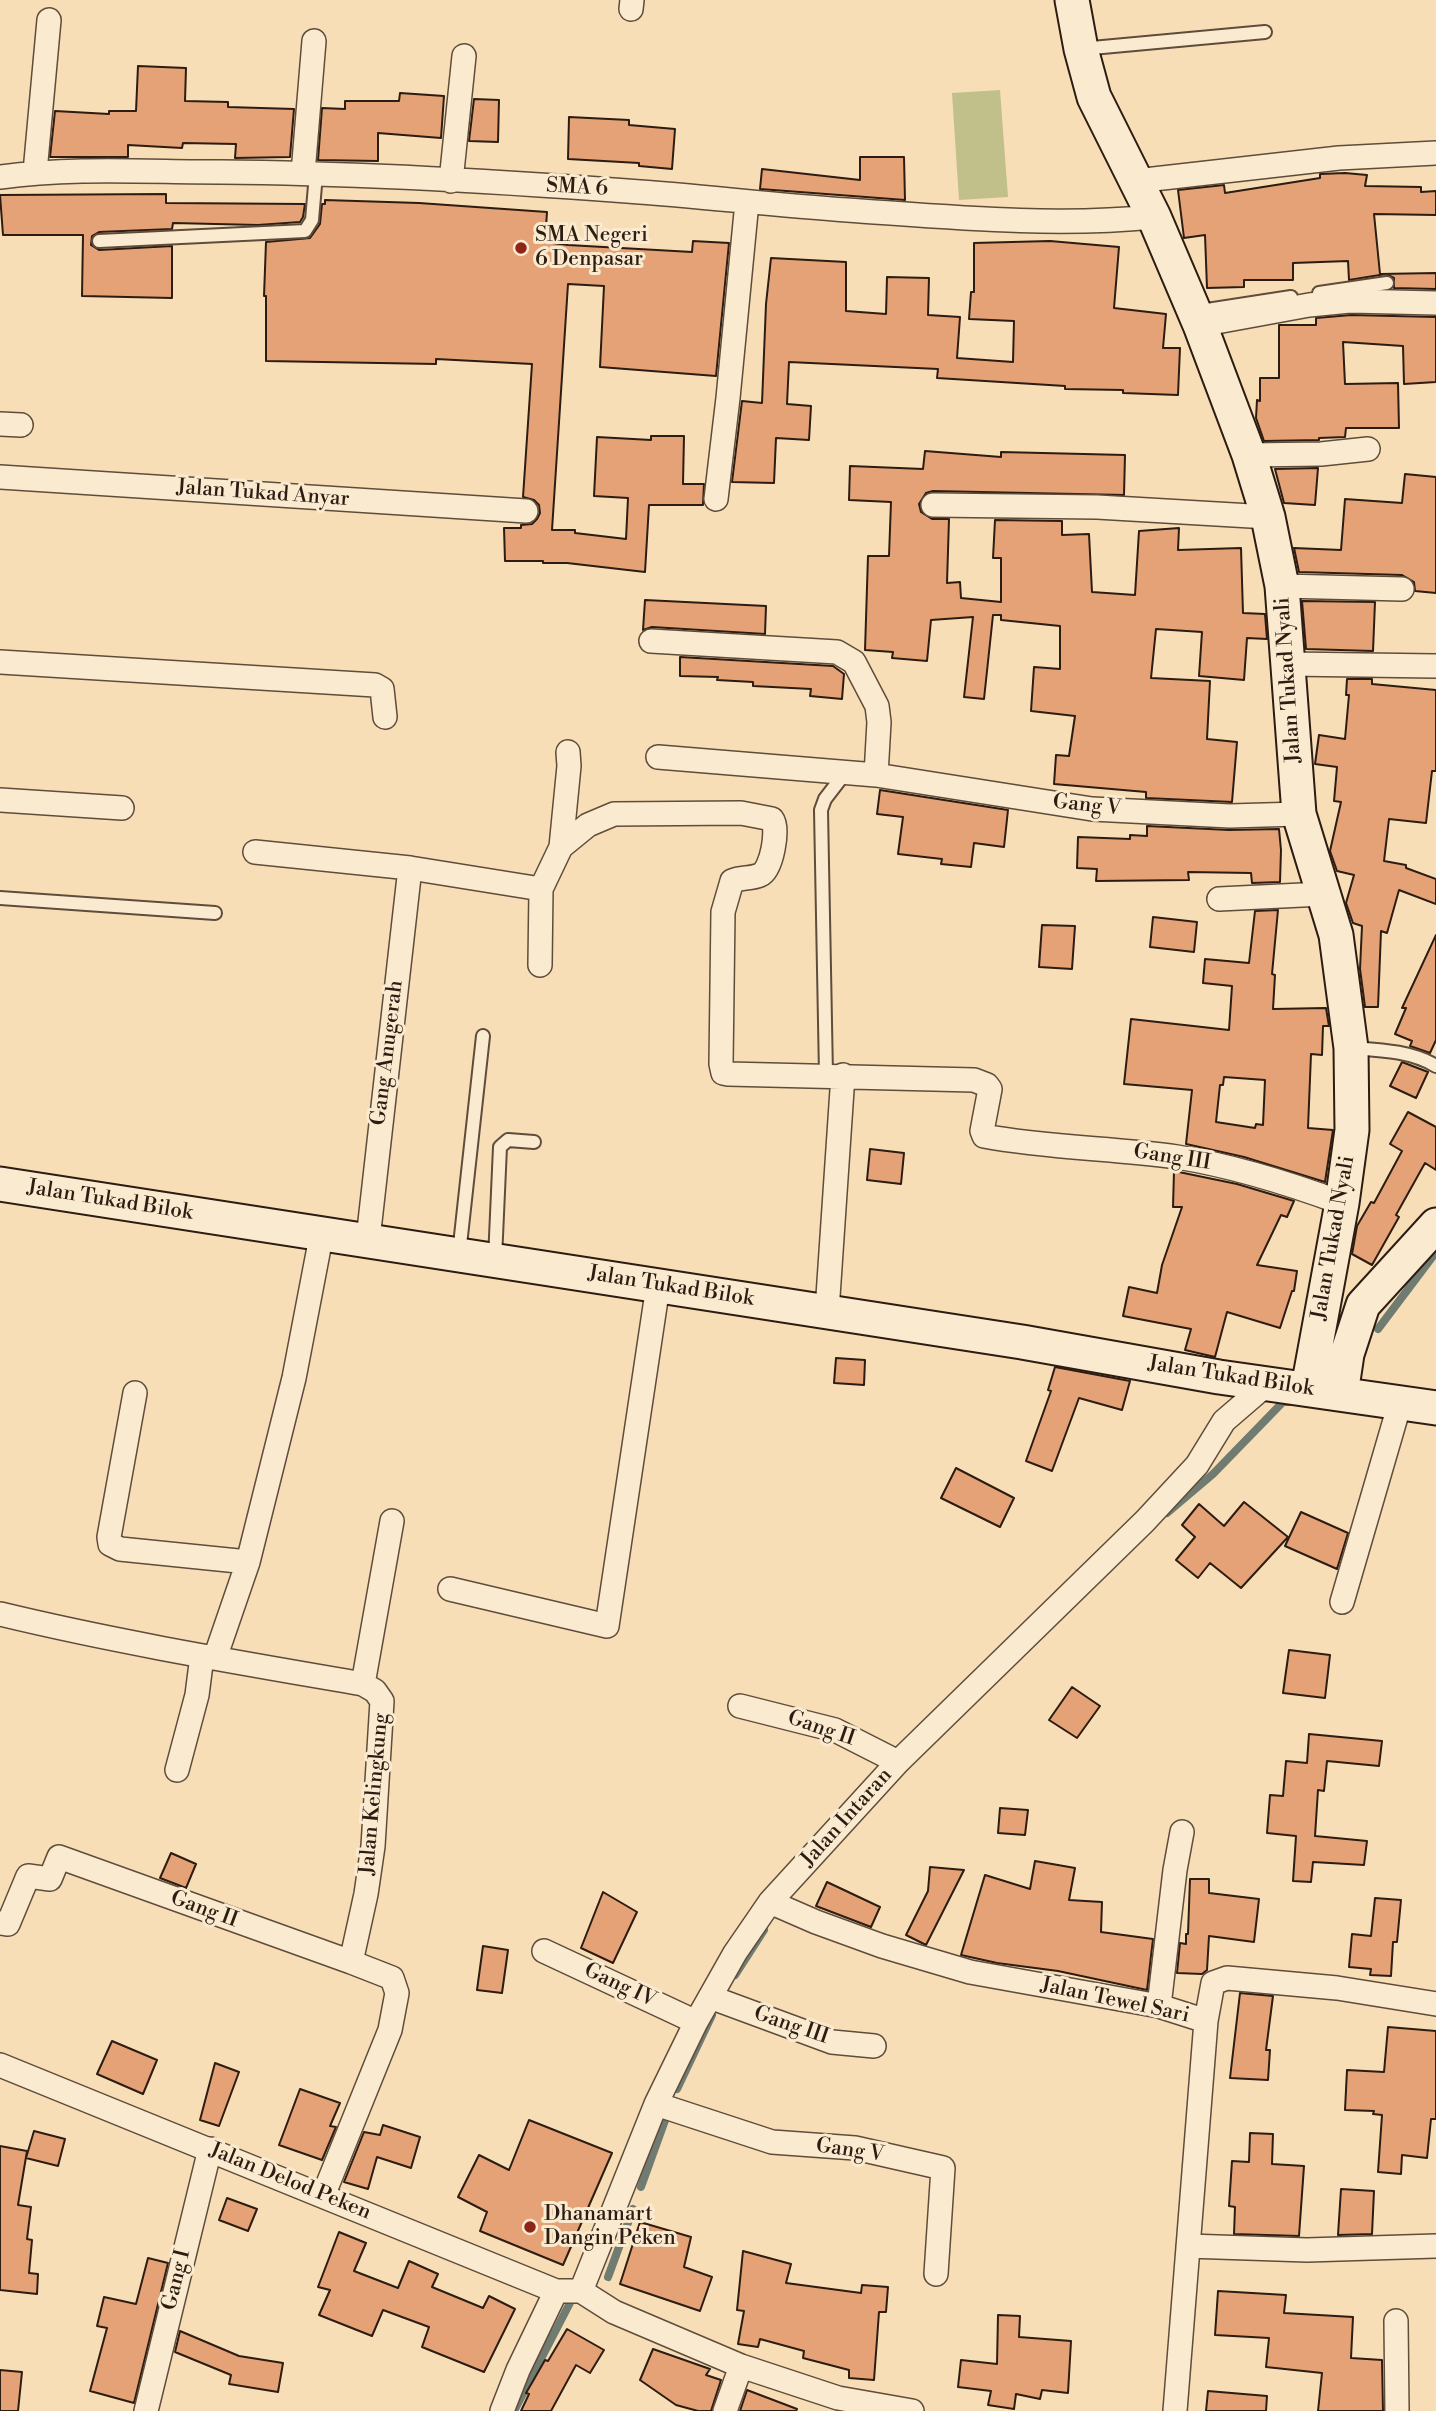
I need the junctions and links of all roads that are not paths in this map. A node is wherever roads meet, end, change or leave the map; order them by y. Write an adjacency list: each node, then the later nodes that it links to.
1 (1072, 0): 5 (street, Jalan Tukad Nyali)
2 (49, 20): 8 (street)
3 (1265, 32): 5 (lane)
4 (314, 41): 9 (street)
5 (1081, 49): 12 (street, Jalan Tukad Nyali)
6 (464, 56): 11 (street)
7 (1436, 153): 12 (street)
8 (35, 173): 9 (street, SMA 6); 10 (street, SMA 6)
9 (309, 173): 11 (street, SMA 6); 15 (lane)
10 (0, 177)
11 (451, 181): 13 (street, SMA 6)
12 (1136, 181): 14 (street, Jalan Tukad Nyali)
13 (747, 202): 14 (street, SMA 6); 22 (street)
14 (1154, 217): 18 (street, Jalan Tukad Nyali)
15 (99, 241)
16 (1387, 284): 18 (lane)
17 (1436, 303): 18 (street)
18 (1197, 318): 20 (street, Jalan Tukad Nyali)
19 (1367, 449): 20 (street)
20 (1249, 455): 25 (street, Jalan Tukad Nyali)
21 (0, 477): 24 (street, Jalan Tukad Anyar)
22 (716, 499)
23 (933, 505): 25 (street)
24 (526, 511)
25 (1268, 517): 26 (street, Jalan Tukad Nyali)
26 (1283, 586): 27 (street); 30 (street, Jalan Tukad Nyali)
27 (1402, 589)
28 (651, 641): 36 (street)
29 (0, 662): 32 (street)
30 (1288, 664): 31 (street); 39 (street, Jalan Tukad Nyali)
31 (1436, 666)
32 (384, 717)
33 (568, 752): 40 (street)
34 (659, 757): 35 (street, Gang V)
35 (845, 774): 36 (street, Gang V); 52 (lane)
36 (876, 775): 39 (street, Gang V)
37 (0, 800): 38 (street)
38 (122, 808)
39 (1299, 814): 44 (street, Jalan Tukad Nyali)
40 (561, 847): 43 (street); 52 (street)
41 (255, 852): 42 (street)
42 (410, 868): 43 (street); 58 (street, Gang Anugerah)
43 (541, 889): 48 (street)
44 (1323, 894): 46 (street); 50 (street, Jalan Tukad Nyali)
45 (0, 898): 47 (lane)
46 (1219, 899)
47 (215, 913)
48 (540, 965)
49 (482, 1036): 59 (lane)
50 (1351, 1048): 51 (lane); 55 (street, Jalan Tukad Nyali)
51 (1436, 1066)
52 (834, 1075): 55 (street, Gang III); 62 (street)
53 (534, 1142): 60 (lane)
54 (0, 1184): 57 (street, Jalan Tukad Bilok)
55 (1342, 1203): 63 (street, Jalan Tukad Nyali)
56 (1436, 1225): 64 (street)
57 (322, 1232): 58 (street, Jalan Tukad Bilok); 74 (street)
58 (368, 1239): 59 (street, Jalan Tukad Bilok)
59 (459, 1254): 60 (street, Jalan Tukad Bilok)
60 (495, 1259): 61 (street, Jalan Tukad Bilok)
61 (658, 1286): 62 (street, Jalan Tukad Bilok); 75 (street)
62 (827, 1311): 65 (street, Jalan Tukad Bilok)
63 (1314, 1351): 64 (street); 67 (street, Jalan Tukad Nyali)
64 (1347, 1354): 69 (street)
65 (1219, 1377): 66 (street, Jalan Tukad Bilok); 72 (street)
66 (1266, 1384): 67 (street, Jalan Tukad Bilok); 72 (street, Jalan Intaran)
67 (1308, 1388): 69 (street, Jalan Tukad Bilok)
68 (135, 1393): 74 (street)
69 (1341, 1394): 70 (street, Jalan Tukad Bilok)
70 (1400, 1403): 71 (street, Jalan Tukad Bilok); 76 (street)
71 (1436, 1408)
72 (1224, 1422): 81 (street, Jalan Intaran)
73 (392, 1521): 79 (street)
74 (248, 1562): 78 (street)
75 (450, 1589)
76 (1342, 1602)
77 (0, 1614): 78 (street, Jalan Kelingkung)
78 (209, 1657): 79 (street, Jalan Kelingkung); 82 (street)
79 (363, 1684): 87 (street, Jalan Kelingkung)
80 (740, 1706): 81 (street, Gang II)
81 (898, 1762): 84 (street, Jalan Intaran)
82 (177, 1770)
83 (1182, 1832): 90 (street)
84 (770, 1902): 88 (street, Jalan Intaran); 90 (street, Jalan Tewel Sari)
85 (0, 1923): 87 (street, Gang II)
86 (544, 1951): 92 (street, Gang IV)
87 (351, 1962): 97 (street)
88 (710, 1997): 92 (street, Jalan Intaran); 93 (street, Gang III)
89 (1436, 2004): 91 (street)
90 (1159, 2006): 91 (street, Jalan Tewel Sari)
91 (1206, 2021): 98 (street, Jalan Tewel Sari)
92 (696, 2022): 95 (street, Jalan Intaran)
93 (874, 2046)
94 (0, 2065): 96 (street, Jalan Delod Peken)
95 (656, 2104): 100 (street, Gang V); 102 (street, Jalan Intaran)
96 (210, 2149): 97 (street, Jalan Delod Peken); 105 (street, Gang I)
97 (323, 2196): 101 (street, Jalan Delod Peken)
98 (1188, 2246): 99 (street); 109 (street, Jalan Tewel Sari)
99 (1436, 2246)
100 (936, 2274)
101 (556, 2291): 102 (street, Jalan Delod Peken); 106 (street)
102 (580, 2291): 104 (street)
103 (1396, 2321): 110 (street)
104 (741, 2366): 107 (street); 108 (street)
105 (146, 2411)
106 (502, 2411)
107 (725, 2411)
108 (912, 2411)
109 (1175, 2411)
110 (1397, 2411)

